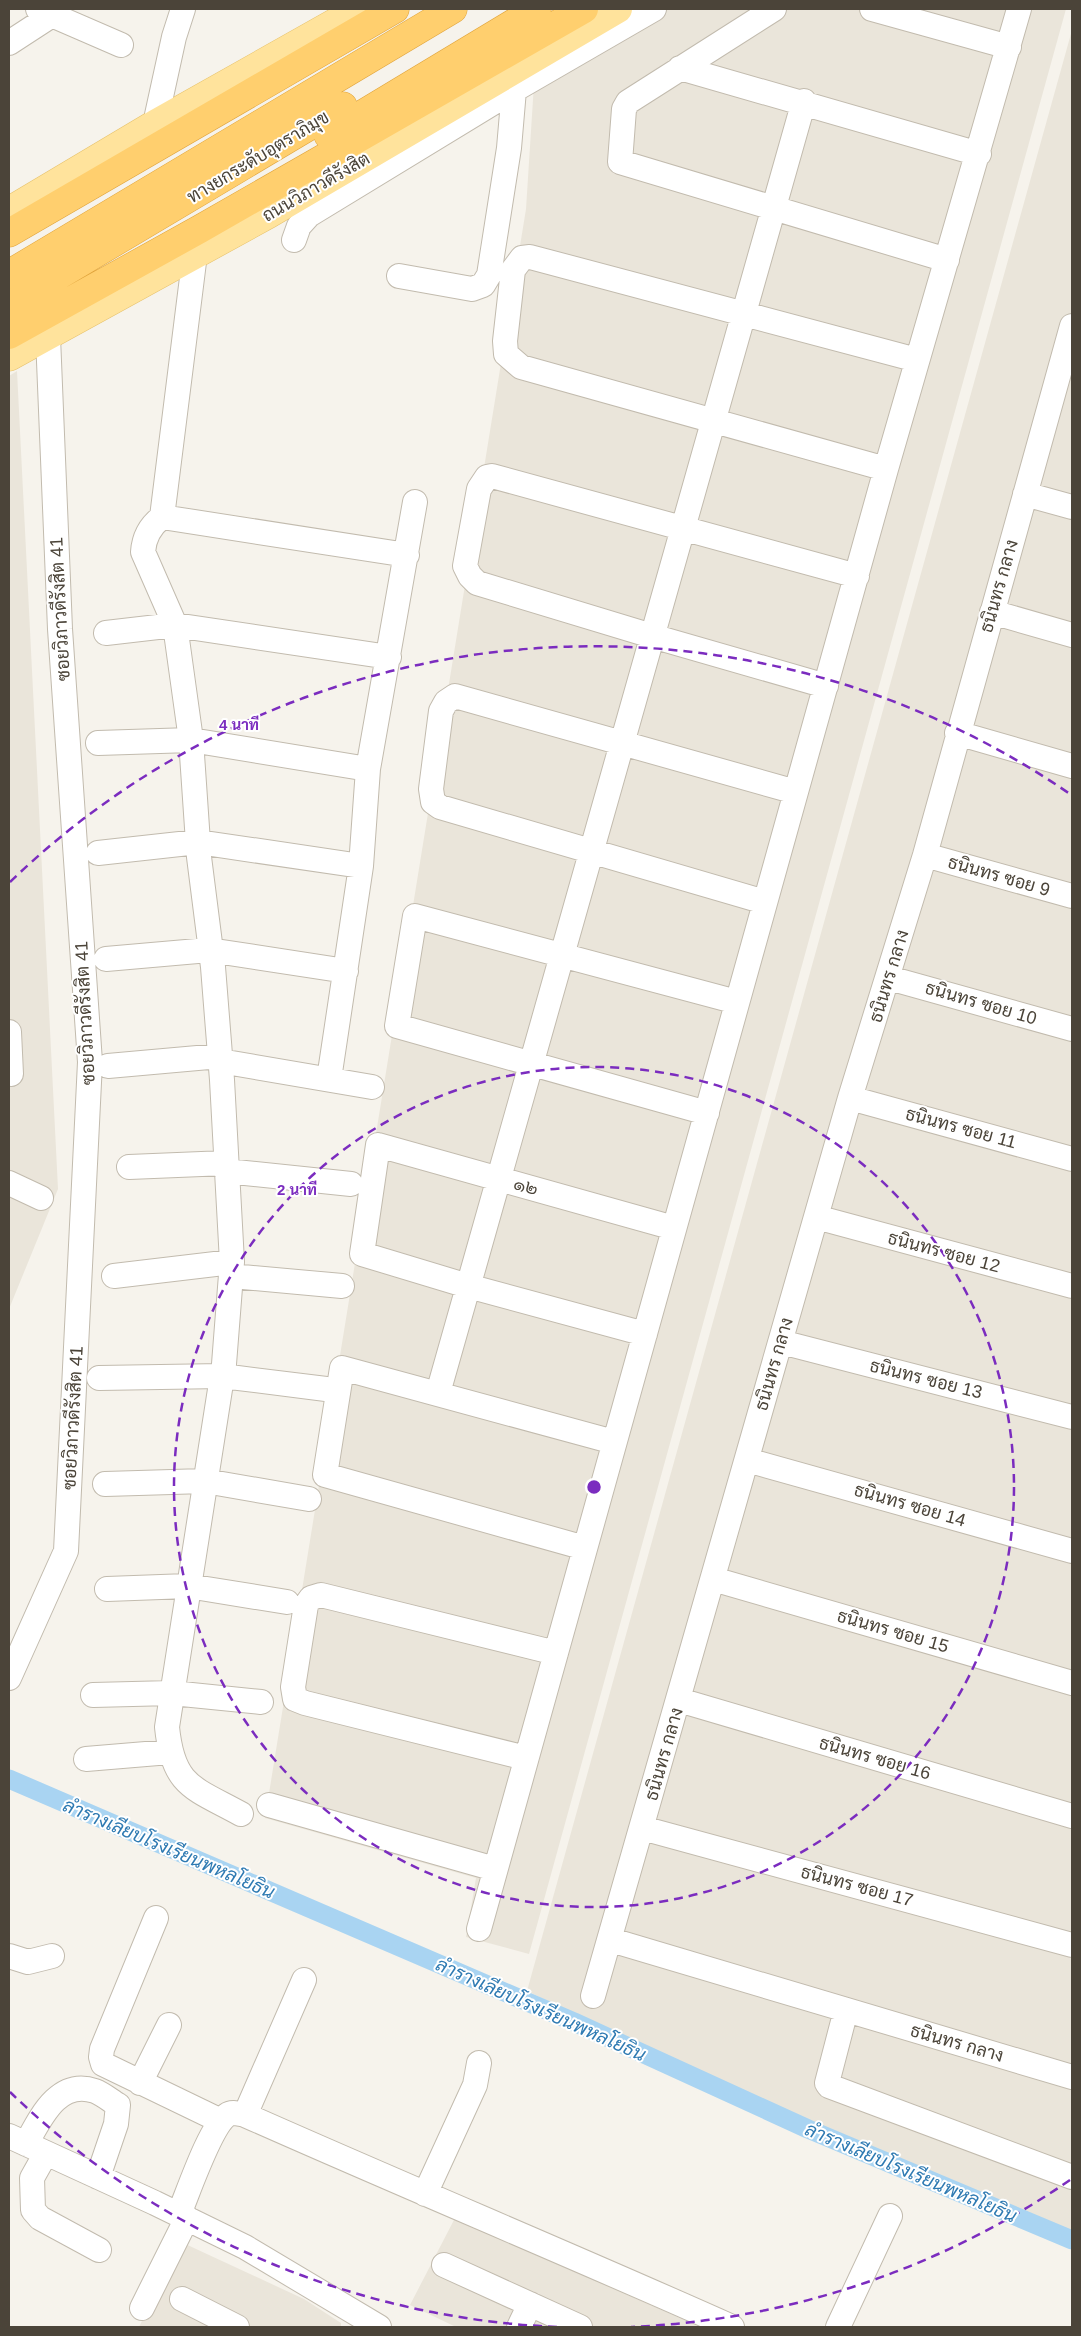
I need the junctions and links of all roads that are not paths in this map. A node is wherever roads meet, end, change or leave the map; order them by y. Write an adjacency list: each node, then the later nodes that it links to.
1 (183, 9): 21 (street)
2 (358, 9): 21 (main road)
3 (395, 9): 25 (highway)
4 (428, 9): 28 (highway)
5 (453, 9): 30 (highway, ทางยกระดับอุตราภิมุข)
6 (508, 9): 32 (highway, ทางยกระดับอุตราภิมุข)
7 (537, 9): 35 (highway)
8 (584, 9): 27 (highway)
9 (618, 9): 27 (main road, ถนนวิภาวดีรังสิต)
10 (654, 9): 19 (street)
11 (774, 9): 18 (street)
12 (872, 9): 17 (street)
13 (1019, 9): 17 (street)
14 (45, 12): 15 (street); 16 (street)
15 (9, 43)
16 (121, 45)
17 (1009, 47): 22 (street)
18 (680, 68): 20 (street); 23 (street)
19 (514, 90): 26 (street); 31 (street)
20 (804, 101): 22 (street); 23 (street)
21 (155, 124): 24 (main road)
22 (979, 154): 29 (street)
23 (774, 207): 29 (street); 33 (street)
24 (9, 211)
25 (9, 233)
26 (294, 240)
27 (198, 241): 36 (highway); 37 (main road, ถนนวิภาวดีรังสิต); 46 (street)
28 (9, 254)
29 (947, 260): 39 (street)
30 (9, 274)
31 (399, 276)
32 (9, 305)
33 (744, 313): 39 (street); 41 (street); 41 (street)
34 (1072, 326): 40 (street, ธนินทร กลาง)
35 (9, 327)
36 (9, 335)
37 (48, 337): 38 (main road, ถนนวิภาวดีรังสิต); 120 (street, ซอยวิภาวดีรังสิต 41)
38 (9, 357)
39 (917, 360): 42 (street)
40 (1067, 370): 43 (street, ธนินทร กลาง)
41 (713, 422): 42 (street); 47 (street)
42 (886, 469): 49 (street)
43 (1025, 494): 45 (street); 50 (street, ธนินทร กลาง)
44 (415, 502): 48 (street)
45 (1072, 507)
46 (162, 517): 48 (street); 51 (street)
47 (683, 528): 49 (street); 54 (street); 54 (street)
48 (407, 555): 55 (street)
49 (857, 576): 56 (street)
50 (992, 612): 53 (street); 57 (street, ธนินทร กลาง)
51 (175, 625): 52 (street); 55 (street); 58 (street)
52 (106, 632)
53 (1072, 635)
54 (652, 636): 56 (street); 60 (street)
55 (389, 657): 62 (street)
56 (826, 686): 63 (street)
57 (957, 733): 61 (street); 67 (street, ธนินทร กลาง)
58 (191, 740): 59 (street); 62 (street); 64 (street)
59 (98, 743)
60 (622, 743): 63 (street); 65 (street); 65 (street)
61 (1072, 766)
62 (368, 769): 68 (street)
63 (796, 792): 70 (street)
64 (198, 842): 66 (street); 68 (street); 71 (street)
65 (590, 852): 70 (street); 72 (street)
66 (98, 853)
67 (925, 855): 69 (street, ธนินทร ซอย 9); 75 (street, ธนินทร กลาง)
68 (362, 866): 74 (street)
69 (1072, 896)
70 (765, 902): 76 (street)
71 (209, 950): 73 (street); 74 (street); 79 (street)
72 (562, 954): 76 (street); 80 (street); 80 (street)
73 (106, 959)
74 (346, 971): 83 (street)
75 (889, 978): 77 (street, ธนินทร ซอย 10); 85 (street, ธนินทร กลาง)
76 (737, 1002): 86 (street)
77 (1072, 1029)
78 (9, 1032): 82 (street)
79 (220, 1058): 81 (street); 83 (street); 89 (street)
80 (531, 1064): 86 (street); 90 (street)
81 (108, 1066)
82 (10, 1074)
83 (329, 1080): 84 (street)
84 (372, 1086)
85 (850, 1098): 87 (street, ธนินทร ซอย 11); 94 (street, ธนินทร กลาง)
86 (706, 1113): 95 (street)
87 (1072, 1159)
88 (128, 1167): 89 (street)
89 (226, 1167): 92 (street); 96 (street)
90 (498, 1178): 95 (street, ๑๒); 99 (street); 99 (street, ๑๒)
91 (9, 1183): 93 (street)
92 (351, 1184)
93 (41, 1198)
94 (816, 1217): 100 (street, ธนินทร ซอย 12); 102 (street, ธนินทร กลาง)
95 (674, 1228): 101 (street)
96 (232, 1269): 97 (street); 98 (street); 103 (street)
97 (114, 1276)
98 (342, 1286)
99 (468, 1286): 101 (street); 106 (street)
100 (1072, 1286)
101 (645, 1334): 108 (street)
102 (781, 1342): 107 (street, ธนินทร ซอย 13); 109 (street, ธนินทร กลาง)
103 (222, 1376): 104 (street); 105 (street); 110 (street)
104 (99, 1378)
105 (326, 1389)
106 (438, 1393): 108 (street); 113 (street)
107 (1072, 1417)
108 (614, 1442): 113 (street)
109 (747, 1460): 114 (street, ธนินทร ซอย 14); 115 (street, ธนินทร กลาง)
110 (205, 1481): 111 (street); 112 (street); 116 (street)
111 (105, 1484)
112 (310, 1499)
113 (585, 1548): 119 (street)
114 (1072, 1551)
115 (713, 1579): 121 (street, ธนินทร ซอย 15); 124 (street, ธนินทร กลาง)
116 (188, 1586): 117 (street); 118 (street); 122 (street)
117 (107, 1589)
118 (287, 1602)
119 (556, 1653): 127 (street); 127 (street)
120 (9, 1678)
121 (1072, 1683)
122 (172, 1693): 123 (street); 125 (street); 126 (street)
123 (93, 1695)
124 (679, 1700): 131 (street, ธนินทร ซอย 16); 132 (street, ธนินทร กลาง)
125 (260, 1702)
126 (170, 1752): 128 (street); 130 (street)
127 (526, 1758): 133 (street)
128 (86, 1759)
129 (269, 1805): 133 (street)
130 (241, 1814)
131 (1072, 1816)
132 (642, 1828): 136 (street, ธนินทร กลาง); 137 (street, ธนินทร ซอย 17)
133 (496, 1869): 135 (street)
134 (156, 1918): 146 (street)
135 (479, 1929)
136 (610, 1940): 141 (street); 142 (street, ธนินทร กลาง)
137 (1072, 1945)
138 (9, 1956): 139 (street)
139 (52, 1956)
140 (304, 1980): 147 (street)
141 (594, 1996)
142 (846, 2010): 145 (street, ธนินทร กลาง); 151 (street)
143 (169, 2024): 146 (street)
144 (479, 2063): 152 (street)
145 (1072, 2077)
146 (140, 2083): 148 (street)
147 (245, 2115): 148 (street); 152 (street)
148 (222, 2121): 153 (street)
149 (27, 2145): 150 (street); 150 (street); 155 (street)
150 (98, 2177): 153 (street)
151 (1072, 2177)
152 (425, 2194): 165 (street)
153 (183, 2216): 159 (street); 160 (street)
154 (890, 2216): 166 (street)
155 (99, 2250)
156 (444, 2265): 158 (street)
157 (182, 2299): 161 (street)
158 (530, 2304): 163 (street); 164 (street)
159 (142, 2308)
160 (351, 2318): 162 (street)
161 (237, 2327)
162 (380, 2327)
163 (519, 2327)
164 (580, 2327)
165 (732, 2327)
166 (838, 2327)

